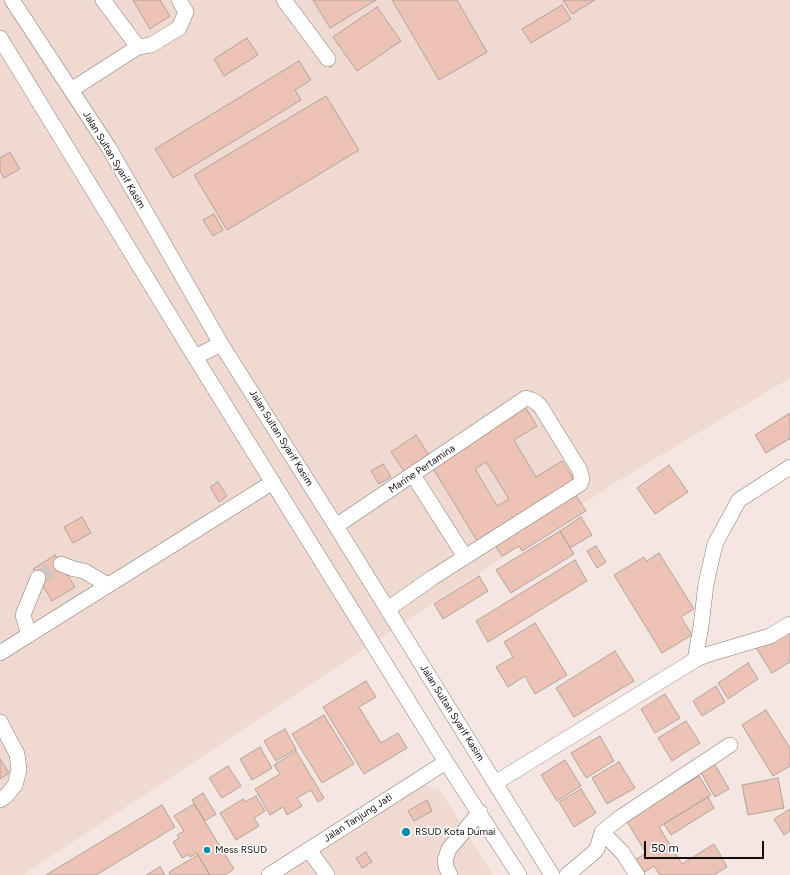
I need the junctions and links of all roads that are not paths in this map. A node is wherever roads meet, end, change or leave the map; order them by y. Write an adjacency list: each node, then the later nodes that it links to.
1 (12, 0): 8 (street, Jalan Sultan Syarif Kasim)
2 (103, 0): 6 (street)
3 (179, 0): 6 (street)
4 (284, 0): 7 (street)
5 (0, 38): 10 (street)
6 (138, 47): 8 (street)
7 (328, 59)
8 (71, 90): 9 (street, Jalan Sultan Syarif Kasim)
9 (221, 344): 10 (street); 14 (street, Jalan Sultan Syarif Kasim)
10 (195, 357): 13 (street)
11 (790, 468): 23 (street)
12 (413, 475): 14 (street, Marine Pertamina); 15 (street); 15 (street, Marine Pertamina)
13 (273, 482): 18 (street); 26 (street)
14 (336, 526): 19 (street, Jalan Sultan Syarif Kasim)
15 (465, 557): 19 (street)
16 (61, 564): 18 (street)
17 (38, 578): 21 (street)
18 (108, 585): 21 (street)
19 (388, 609): 27 (street, Jalan Sultan Syarif Kasim)
20 (790, 624): 23 (street)
21 (29, 634): 22 (street)
22 (0, 653)
23 (695, 660): 27 (street)
24 (0, 722): 28 (street)
25 (730, 745): 30 (street)
26 (446, 762): 29 (street); 31 (street, Jalan Tanjung Jati)
27 (496, 784): 36 (street, Jalan Sultan Syarif Kasim)
28 (0, 800)
29 (480, 812): 34 (street); 35 (street)
30 (602, 832): 37 (street); 38 (street)
31 (309, 850): 32 (street, Jalan Tanjung Jati); 33 (street)
32 (269, 875)
33 (327, 875)
34 (450, 875)
35 (519, 875)
36 (552, 875)
37 (567, 875)
38 (637, 875)

